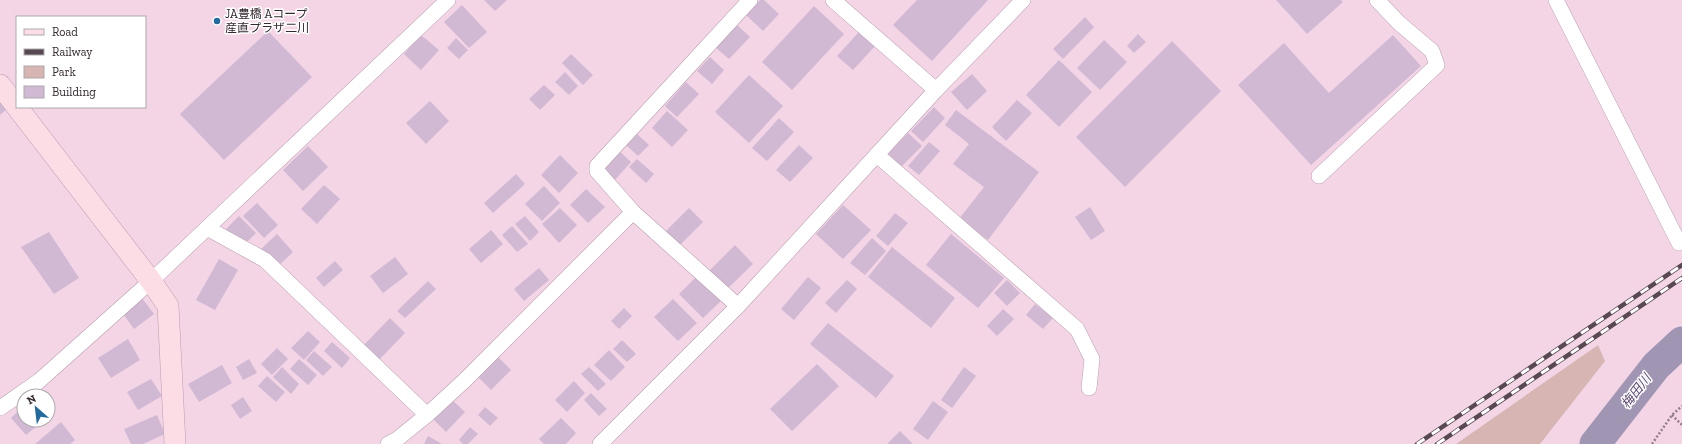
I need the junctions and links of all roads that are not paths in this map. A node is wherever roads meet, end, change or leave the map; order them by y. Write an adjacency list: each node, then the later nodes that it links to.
1 (448, 0): 14 (street)
2 (750, 0): 13 (street)
3 (833, 0): 8 (street)
4 (1023, 0): 8 (street)
5 (1377, 0): 12 (street)
6 (1556, 0): 15 (street)
7 (0, 85): 9 (street)
8 (936, 90): 11 (street)
9 (16, 106)
10 (18, 108): 16 (street)
11 (877, 155): 17 (street); 18 (street)
12 (1319, 176)
13 (633, 212): 17 (street); 20 (street)
14 (207, 228): 16 (street); 20 (street)
15 (1682, 241)
16 (151, 281): 19 (street); 21 (street)
17 (738, 306): 23 (street)
18 (1089, 388)
19 (0, 408)
20 (427, 415): 22 (street)
21 (175, 444)
22 (388, 444)
23 (600, 444)

